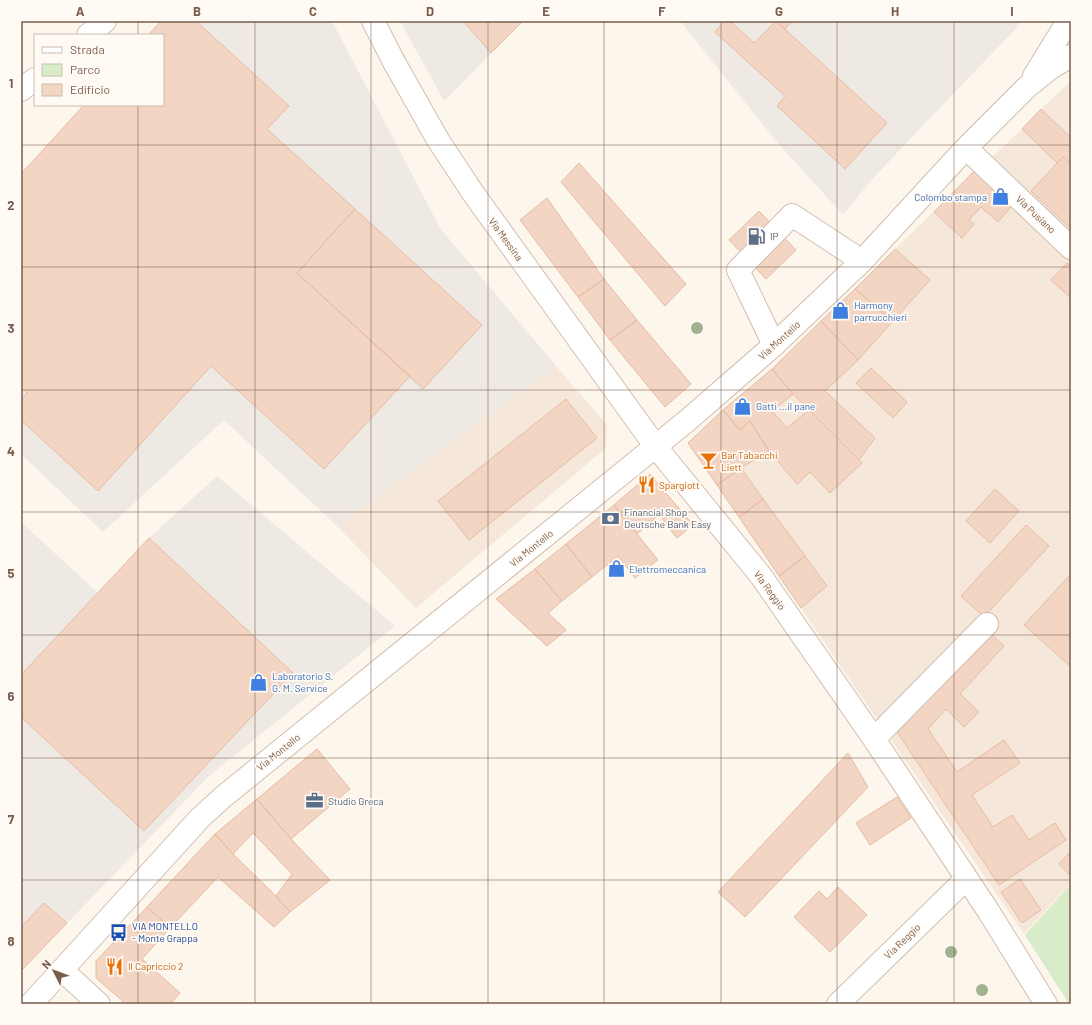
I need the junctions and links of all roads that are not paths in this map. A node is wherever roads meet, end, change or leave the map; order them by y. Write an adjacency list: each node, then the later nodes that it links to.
1 (105, 21): 4 (street)
2 (373, 21): 13 (street, Via Messina)
3 (1068, 21): 7 (street, Via Montello)
4 (89, 34)
5 (1071, 56): 7 (street, Via Montello)
6 (34, 80): 8 (street)
7 (1027, 87): 9 (street, Via Montello)
8 (21, 90)
9 (966, 148): 10 (street, Via Pusiano); 11 (street, Via Montello)
10 (1071, 248)
11 (862, 261): 12 (street, Via Montello); 12 (street)
12 (774, 345): 13 (street, Via Montello)
13 (656, 447): 15 (street, Via Reggio); 17 (street, Via Montello)
14 (987, 624): 15 (street)
15 (874, 739): 16 (street, Via Reggio)
16 (966, 879): 20 (street, Via Reggio); 21 (street, Via Reggio)
17 (62, 970): 18 (street, Via Montello); 19 (street)
18 (31, 1004)
19 (99, 1004)
20 (838, 1004)
21 (1046, 1004)

